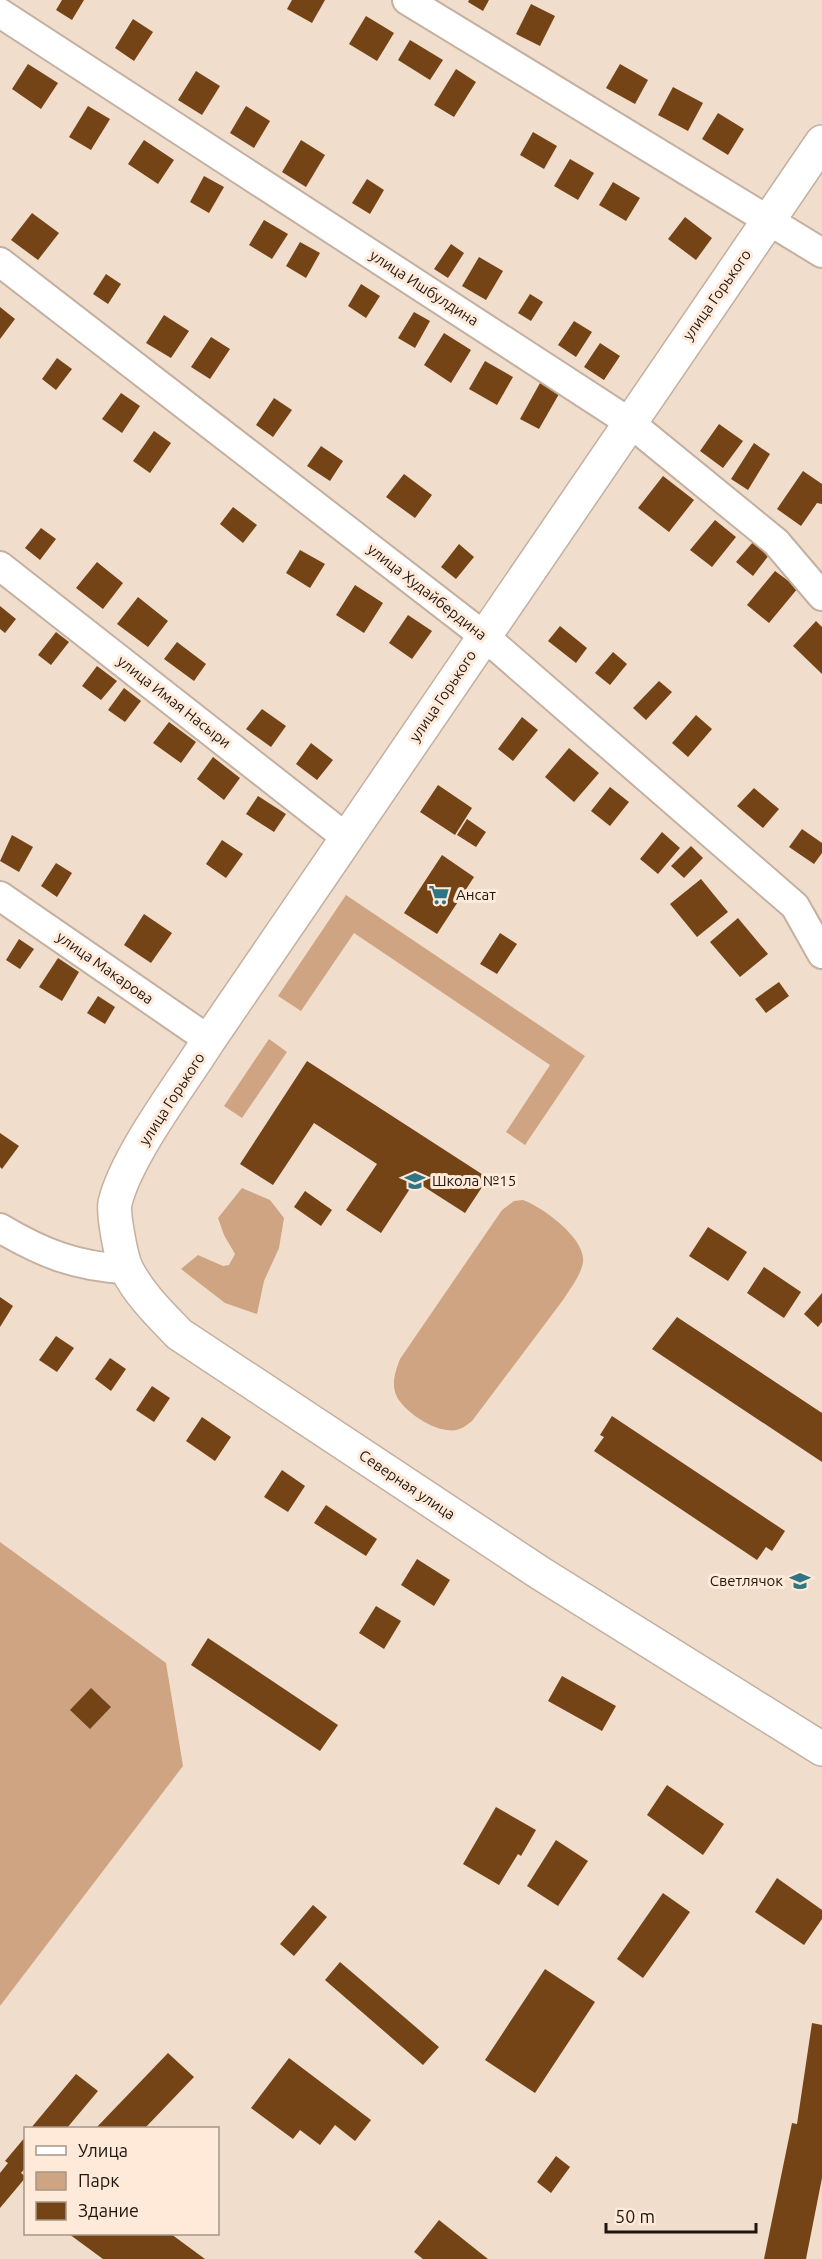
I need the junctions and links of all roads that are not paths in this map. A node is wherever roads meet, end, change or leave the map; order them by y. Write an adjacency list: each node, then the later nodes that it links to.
1 (407, 0): 4 (street)
2 (0, 14): 7 (street, улица Ишбулдина)
3 (822, 142): 4 (main road, улица Горького)
4 (769, 219): 5 (street); 7 (main road, улица Горького)
5 (822, 253)
6 (0, 262): 10 (street, улица Худайбердина)
7 (629, 422): 9 (street, улица Ишбулдина); 10 (main road, улица Горького)
8 (0, 566): 11 (street, улица Имая Насыри)
9 (822, 596)
10 (484, 636): 11 (main road, улица Горького); 13 (street, улица Худайбердина)
11 (348, 839): 14 (main road, улица Горького)
12 (0, 896): 14 (street, улица Макарова)
13 (822, 954)
14 (209, 1040): 16 (main road, улица Горького)
15 (0, 1228): 16 (street)
16 (127, 1269): 17 (main road, Северная улица)
17 (822, 1749)

